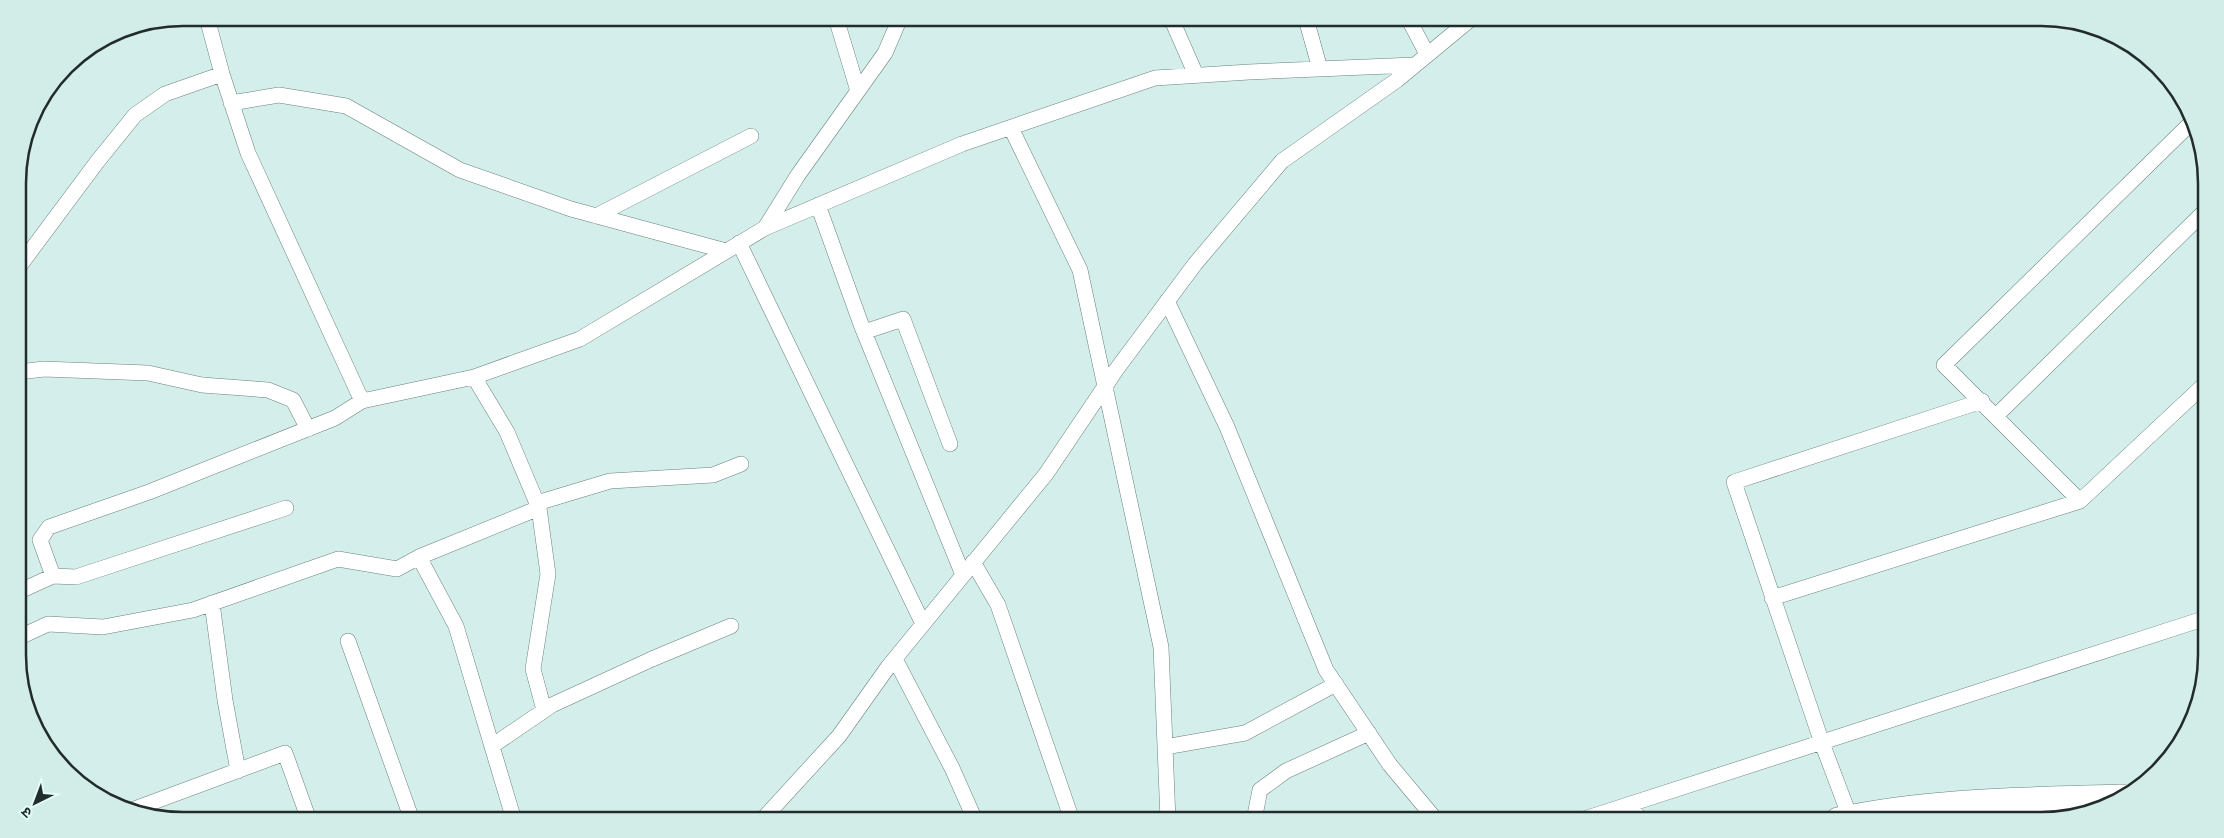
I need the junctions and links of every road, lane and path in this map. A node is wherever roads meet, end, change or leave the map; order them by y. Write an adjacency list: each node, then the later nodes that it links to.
1 (209, 26): 11 (street)
2 (838, 26): 13 (street)
3 (897, 26): 13 (street)
4 (1175, 26): 12 (street)
5 (1307, 26): 10 (street)
6 (1412, 26): 8 (street)
7 (1462, 26): 8 (street)
8 (1427, 54): 9 (street)
9 (1414, 65): 10 (street); 25 (street)
10 (1320, 69): 12 (street)
11 (222, 74): 14 (street); 24 (street)
12 (1196, 75): 16 (street)
13 (858, 92): 21 (street)
14 (231, 103): 19 (street); 31 (street)
15 (2187, 127): 32 (street)
16 (1011, 128): 18 (street); 29 (street)
17 (751, 136): 19 (street)
18 (818, 205): 21 (street); 26 (street)
19 (596, 216): 23 (street)
20 (2198, 218): 33 (street)
21 (765, 228): 22 (street)
22 (739, 243): 23 (street); 48 (street)
23 (726, 251): 28 (street)
24 (27, 256)
25 (1167, 301): 29 (street); 53 (street)
26 (864, 332): 35 (street); 42 (street)
27 (27, 371): 34 (street)
28 (474, 377): 31 (street); 38 (street)
29 (1106, 385): 41 (street); 58 (street)
30 (2198, 390): 37 (street)
31 (362, 401): 34 (street)
32 (1982, 402): 33 (street); 45 (street)
33 (1997, 415): 37 (street)
34 (308, 429): 43 (street)
35 (950, 444)
36 (741, 464): 38 (street)
37 (2080, 501): 45 (street)
38 (538, 505): 40 (street); 54 (street)
39 (286, 508): 43 (street)
40 (419, 557): 46 (street); 57 (street)
41 (973, 562): 42 (street); 75 (street)
42 (964, 574): 48 (street)
43 (53, 576): 44 (street)
44 (26, 587)
45 (1772, 598): 56 (street)
46 (212, 604): 50 (street); 59 (street)
47 (2198, 621): 56 (street)
48 (923, 624): 52 (street)
49 (730, 626): 54 (street)
50 (26, 634)
51 (348, 641): 71 (street)
52 (894, 659): 73 (street); 74 (street)
53 (1336, 684): 55 (street); 58 (street)
54 (544, 710): 57 (street)
55 (1369, 734): 64 (street); 65 (street)
56 (1822, 743): 61 (street); 68 (street)
57 (492, 746): 72 (street)
58 (1165, 747): 63 (street)
59 (238, 771): 62 (street); 70 (street)
60 (2106, 798): 69 (highway)
61 (1633, 804): 66 (street); 67 (street)
62 (143, 806)
63 (1168, 811)
64 (1256, 811)
65 (1427, 811)
66 (1610, 811)
67 (1635, 811)
68 (1842, 811)
69 (1885, 811)
70 (306, 812)
71 (409, 812)
72 (512, 812)
73 (770, 812)
74 (971, 812)
75 (1069, 812)

